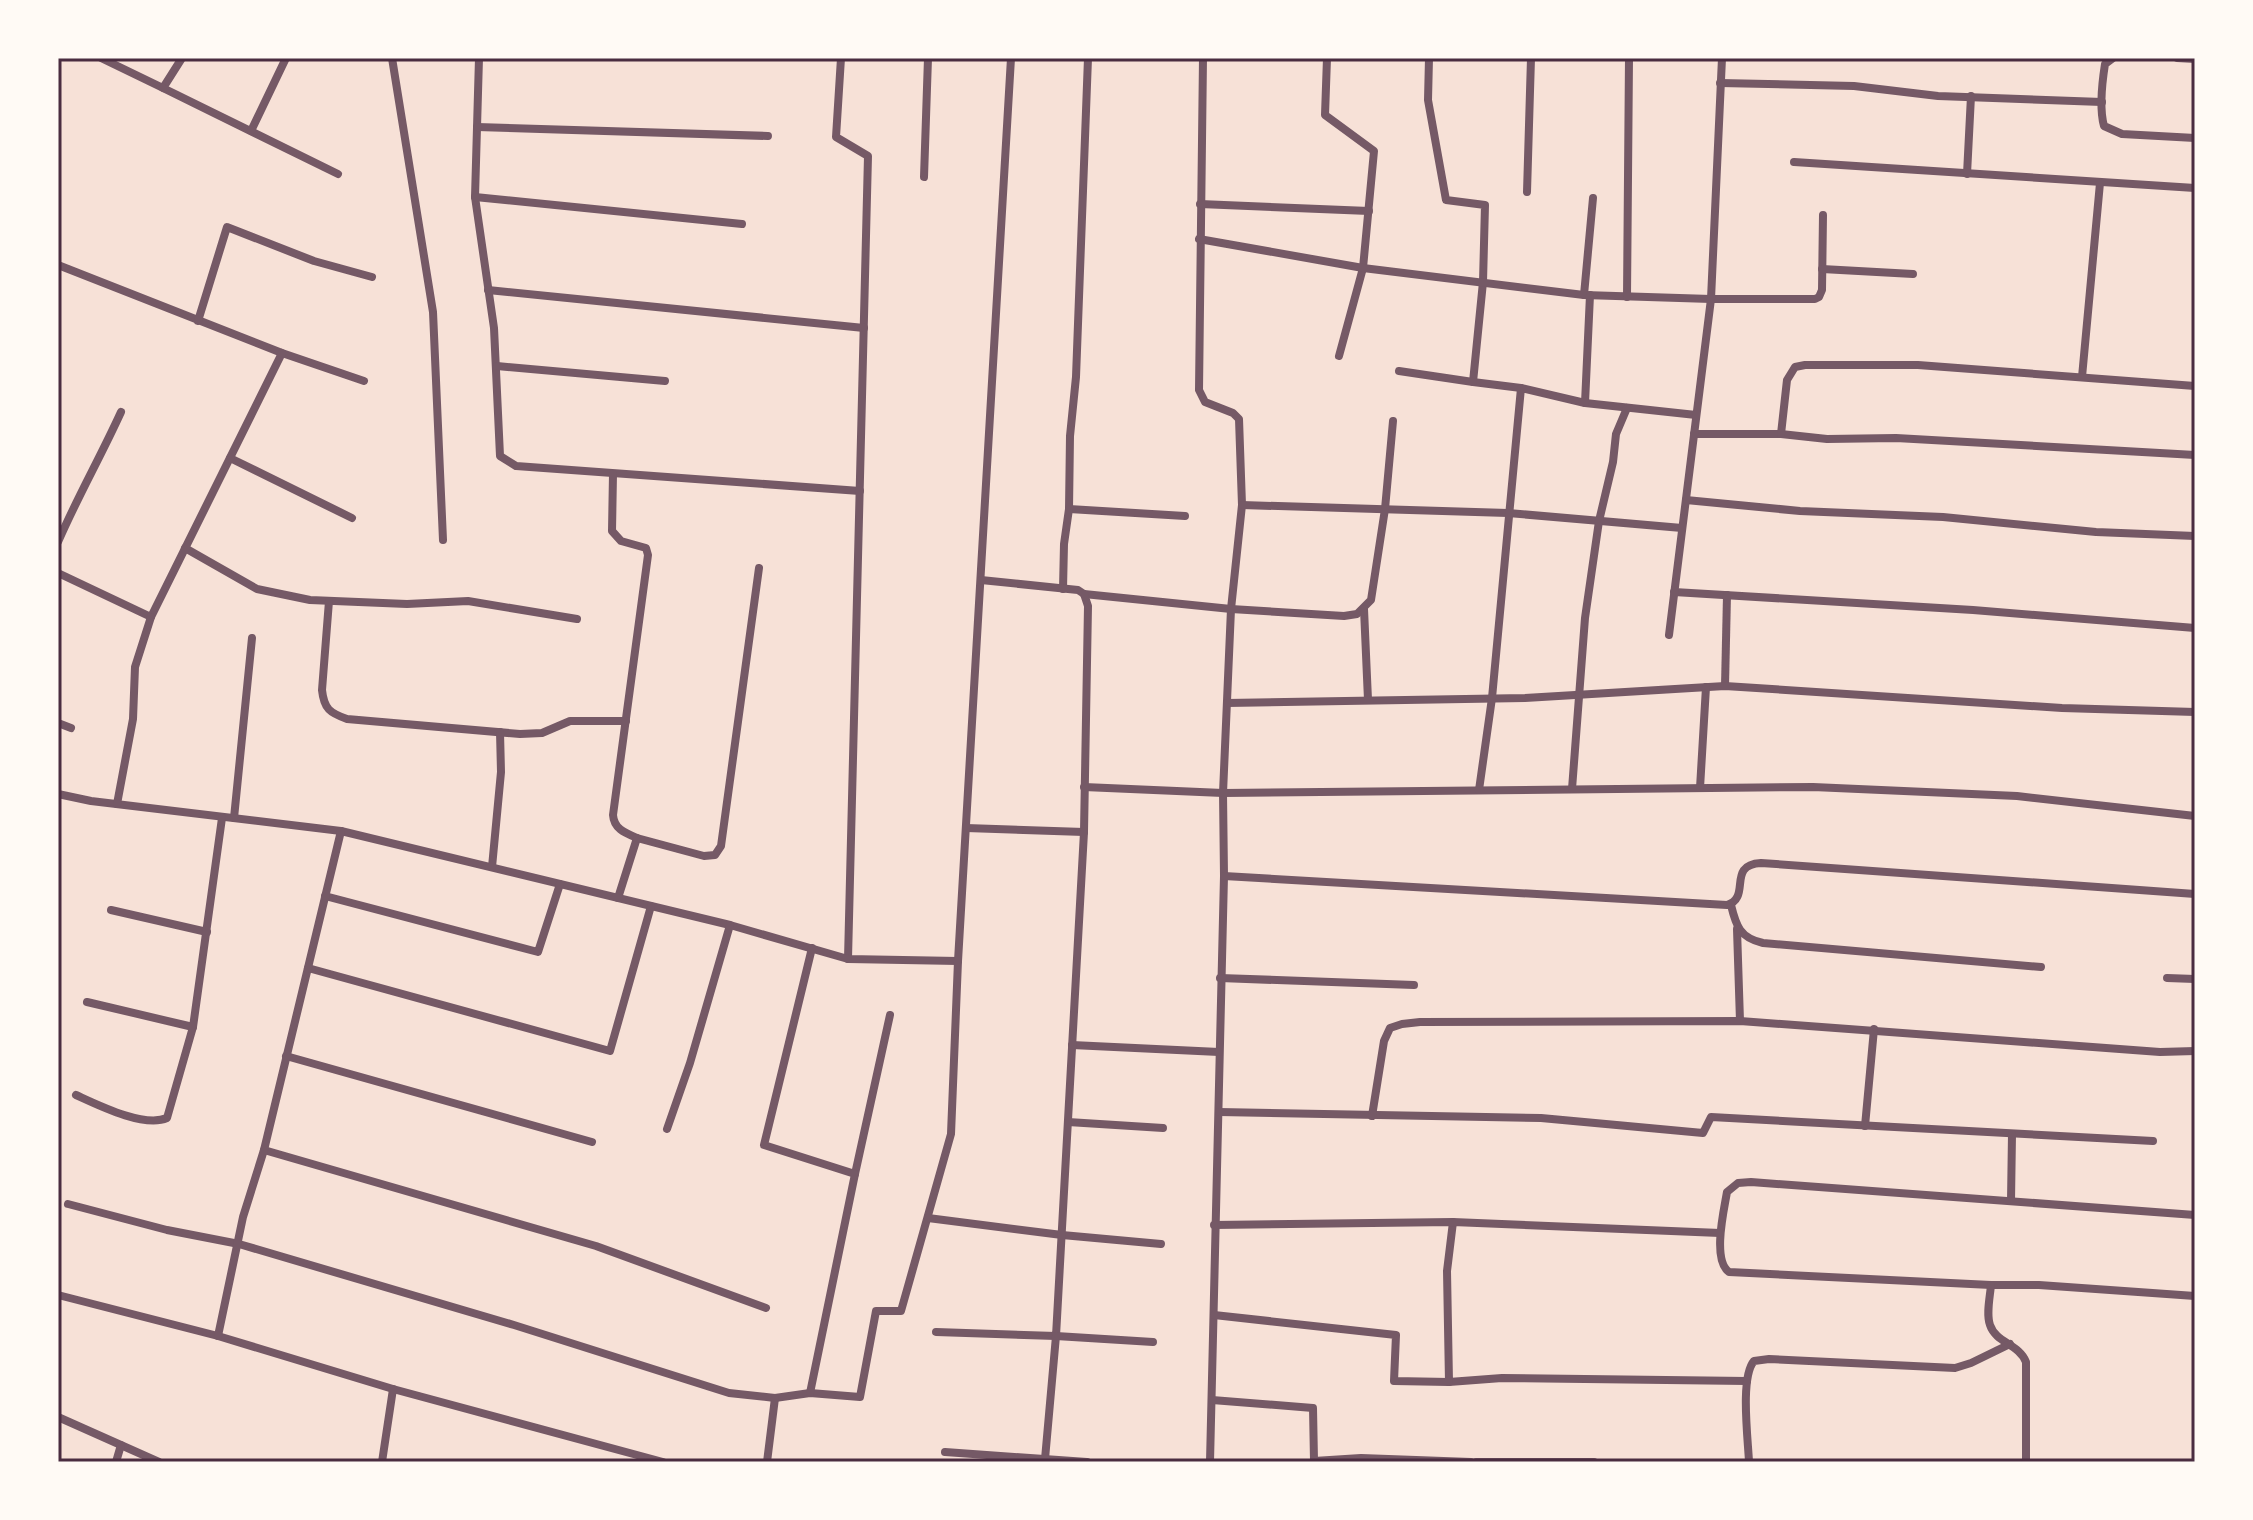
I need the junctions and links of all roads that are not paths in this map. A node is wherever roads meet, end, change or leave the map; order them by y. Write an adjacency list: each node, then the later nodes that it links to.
1 (101, 58): 20 (street)
2 (182, 58): 20 (street)
3 (286, 58): 24 (street)
4 (392, 58): 84 (street)
5 (479, 58): 23 (street)
6 (841, 58): 52 (street)
7 (928, 58): 30 (street)
8 (1011, 58): 89 (street)
9 (1088, 58): 76 (street)
10 (1203, 58): 36 (street)
11 (1327, 58): 37 (street)
12 (1429, 58): 46 (street)
13 (1531, 58): 33 (street)
14 (1629, 58): 49 (street)
15 (1722, 58): 19 (street)
16 (2110, 58): 22 (street)
17 (2177, 58): 18 (street)
18 (2195, 59)
19 (1720, 83): 21 (street); 50 (street)
20 (163, 88): 24 (street)
21 (1971, 96): 22 (street); 29 (street)
22 (2102, 102): 26 (street)
23 (477, 127): 25 (street); 34 (street)
24 (251, 131): 28 (street)
25 (768, 136)
26 (2195, 138)
27 (1794, 162): 29 (street)
28 (338, 174)
29 (1967, 174): 31 (street)
30 (924, 177)
31 (2100, 183): 32 (street); 57 (street)
32 (2195, 188)
33 (1527, 192)
34 (475, 197): 39 (street); 47 (street)
35 (1593, 198): 48 (street)
36 (1200, 204): 37 (street); 40 (street)
37 (1369, 211): 42 (street)
38 (1823, 215): 43 (street)
39 (742, 224)
40 (1199, 239): 42 (street); 75 (street)
41 (58, 265): 51 (street)
42 (1363, 268): 46 (street); 54 (street)
43 (1822, 269): 44 (street); 50 (street)
44 (1913, 274)
45 (372, 277): 51 (street)
46 (1483, 282): 48 (street); 60 (street)
47 (488, 290): 52 (street); 55 (street)
48 (1587, 295): 49 (street); 63 (street)
49 (1627, 297): 50 (street)
50 (1711, 299): 66 (street)
51 (198, 321): 53 (street)
52 (864, 328): 73 (street)
53 (282, 353): 58 (street); 71 (street)
54 (1339, 356)
55 (497, 366): 59 (street); 72 (street)
56 (1399, 371): 60 (street)
57 (2082, 377): 61 (street); 69 (street)
58 (364, 381)
59 (665, 381)
60 (1473, 382): 62 (street)
61 (2195, 386)
62 (1521, 388): 63 (street); 78 (street)
63 (1585, 403): 64 (street)
64 (1627, 408): 66 (street); 81 (street)
65 (121, 412): 85 (street)
66 (1696, 415): 68 (street)
67 (1393, 421): 77 (street)
68 (1694, 434): 69 (street); 74 (street)
69 (1781, 434): 70 (street)
70 (2195, 455)
71 (230, 458): 80 (street); 86 (street)
72 (613, 474): 73 (street); 109 (street)
73 (860, 491): 140 (street)
74 (1686, 500): 82 (street); 83 (street)
75 (1242, 505): 77 (street); 95 (street)
76 (1069, 509): 79 (street); 90 (street)
77 (1385, 509): 78 (street); 96 (street)
78 (1508, 513): 81 (street); 105 (street)
79 (1185, 516)
80 (352, 518)
81 (1599, 521): 82 (street); 104 (street)
82 (1682, 528): 91 (street)
83 (2195, 536)
84 (443, 540)
85 (58, 542)
86 (185, 548): 94 (street); 97 (street)
87 (759, 568): 126 (street)
88 (58, 573): 97 (street)
89 (981, 580): 90 (street); 123 (street)
90 (1063, 589): 92 (street)
91 (1674, 592): 93 (street); 100 (street)
92 (1084, 594): 95 (street); 113 (street)
93 (1727, 595): 99 (street); 102 (street)
94 (329, 601): 98 (street); 112 (street)
95 (1231, 609): 96 (street); 107 (street)
96 (1364, 609): 106 (street)
97 (151, 617): 119 (street)
98 (577, 619)
99 (2195, 628)
100 (1669, 635)
101 (252, 638): 122 (street)
102 (1725, 686): 103 (street); 108 (street)
103 (1706, 687): 104 (street); 114 (street)
104 (1580, 694): 105 (street); 115 (street)
105 (1492, 698): 106 (street); 116 (street)
106 (1368, 700): 107 (street)
107 (1227, 703): 117 (street)
108 (2195, 712)
109 (626, 721): 112 (street); 126 (street)
110 (58, 723): 111 (street)
111 (71, 728)
112 (500, 732): 127 (street)
113 (1084, 787): 117 (street); 125 (street)
114 (1700, 788): 115 (street); 120 (street)
115 (1572, 789): 116 (street)
116 (1479, 790): 117 (street)
117 (1223, 793): 128 (street)
118 (58, 794): 119 (street)
119 (117, 804): 121 (street)
120 (2195, 816)
121 (222, 818): 122 (street); 138 (street)
122 (234, 818): 124 (street)
123 (966, 828): 125 (street); 141 (street)
124 (341, 831): 127 (street); 131 (street)
125 (1084, 832): 153 (street)
126 (637, 838): 132 (street)
127 (492, 867): 129 (street)
128 (1224, 876): 133 (street); 144 (street)
129 (560, 884): 131 (street); 132 (street)
130 (2195, 894): 133 (street)
131 (325, 896): 143 (street)
132 (618, 898): 134 (street)
133 (1731, 905): 137 (street)
134 (651, 906): 136 (street); 143 (street)
135 (111, 910): 138 (street)
136 (730, 925): 139 (street); 163 (street)
137 (1737, 929): 142 (street); 150 (street)
138 (207, 932): 151 (street)
139 (812, 948): 140 (street); 168 (street)
140 (848, 959): 141 (street)
141 (958, 961): 172 (street)
142 (2041, 967)
143 (308, 968): 156 (street)
144 (1220, 978): 147 (street); 155 (street)
145 (2167, 978): 146 (street)
146 (2195, 979)
147 (1414, 985)
148 (87, 1002): 151 (street)
149 (890, 1015): 168 (street)
150 (1740, 1021): 152 (street); 159 (street)
151 (193, 1027): 157 (street)
152 (1874, 1029): 154 (street); 161 (street)
153 (1072, 1045): 155 (street); 160 (street)
154 (2195, 1051)
155 (1219, 1052): 158 (street)
156 (286, 1056): 166 (street); 167 (street)
157 (76, 1095)
158 (1219, 1112): 159 (street); 174 (street)
159 (1372, 1116): 161 (street)
160 (1068, 1122): 162 (street); 176 (street)
161 (1865, 1126): 164 (street)
162 (1163, 1128)
163 (667, 1129)
164 (2012, 1134): 165 (street); 169 (street)
165 (2153, 1141)
166 (592, 1142)
167 (264, 1150): 177 (street); 182 (street)
168 (855, 1174): 192 (street)
169 (2011, 1201): 171 (street); 175 (street)
170 (68, 1204): 177 (street)
171 (2195, 1215)
172 (928, 1218): 176 (street); 192 (street)
173 (1453, 1222): 174 (street); 175 (street); 190 (street)
174 (1214, 1225): 183 (street)
175 (1720, 1233): 179 (street)
176 (1062, 1235): 178 (street); 186 (street)
177 (239, 1244): 185 (street); 193 (street)
178 (1161, 1244)
179 (1991, 1285): 181 (street); 188 (street)
180 (58, 1295): 185 (street)
181 (2195, 1296)
182 (766, 1308)
183 (1214, 1315): 190 (street); 194 (street)
184 (936, 1332): 186 (street)
185 (218, 1336): 191 (street)
186 (1056, 1336): 187 (street); 198 (street)
187 (1153, 1342)
188 (2010, 1344): 189 (street); 209 (street)
189 (1747, 1381): 190 (street); 208 (street)
190 (1449, 1382)
191 (393, 1389): 201 (street); 202 (street)
192 (810, 1393): 193 (street)
193 (775, 1398): 203 (street)
194 (1212, 1400): 205 (street); 206 (street)
195 (58, 1417): 196 (street)
196 (121, 1445): 199 (street); 200 (street)
197 (945, 1452): 198 (street)
198 (1045, 1459): 204 (street)
199 (116, 1462)
200 (159, 1462)
201 (382, 1462)
202 (663, 1462)
203 (767, 1462)
204 (1087, 1462)
205 (1210, 1462)
206 (1474, 1462): 207 (street)
207 (1594, 1462)
208 (1749, 1462)
209 (2026, 1462)

